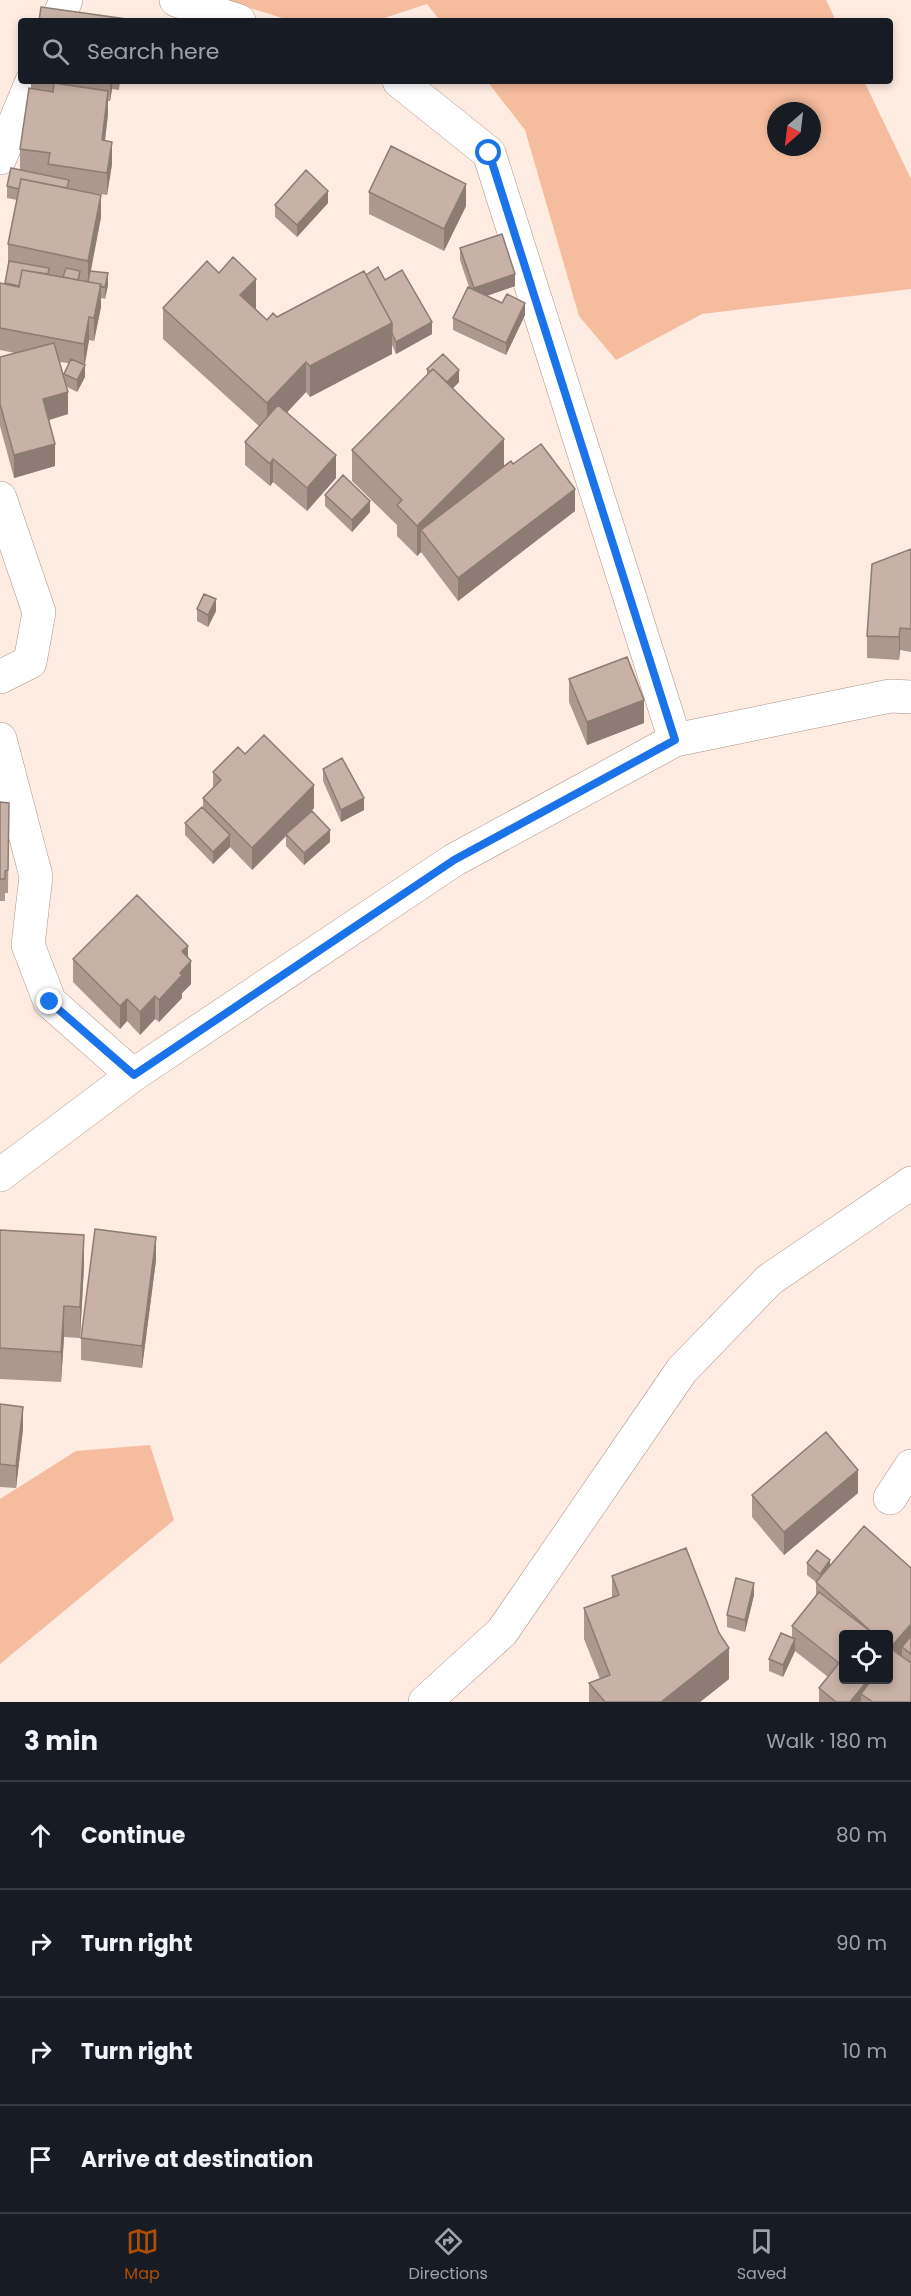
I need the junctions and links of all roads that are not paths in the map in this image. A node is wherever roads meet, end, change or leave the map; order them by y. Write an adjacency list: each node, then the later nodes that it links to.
1 (66, 0): 3 (street)
2 (176, 0): 4 (street)
3 (58, 18)
4 (229, 18)
5 (31, 84): 7 (street)
6 (403, 84): 12 (street)
7 (0, 158)
8 (0, 498): 9 (street)
9 (0, 677)
10 (911, 697): 12 (street)
11 (0, 739): 13 (street)
12 (675, 740): 13 (street)
13 (134, 1075): 14 (street)
14 (0, 1175)
15 (911, 1183): 18 (street)
16 (911, 1466): 17 (street)
17 (890, 1498)
18 (425, 1702)

